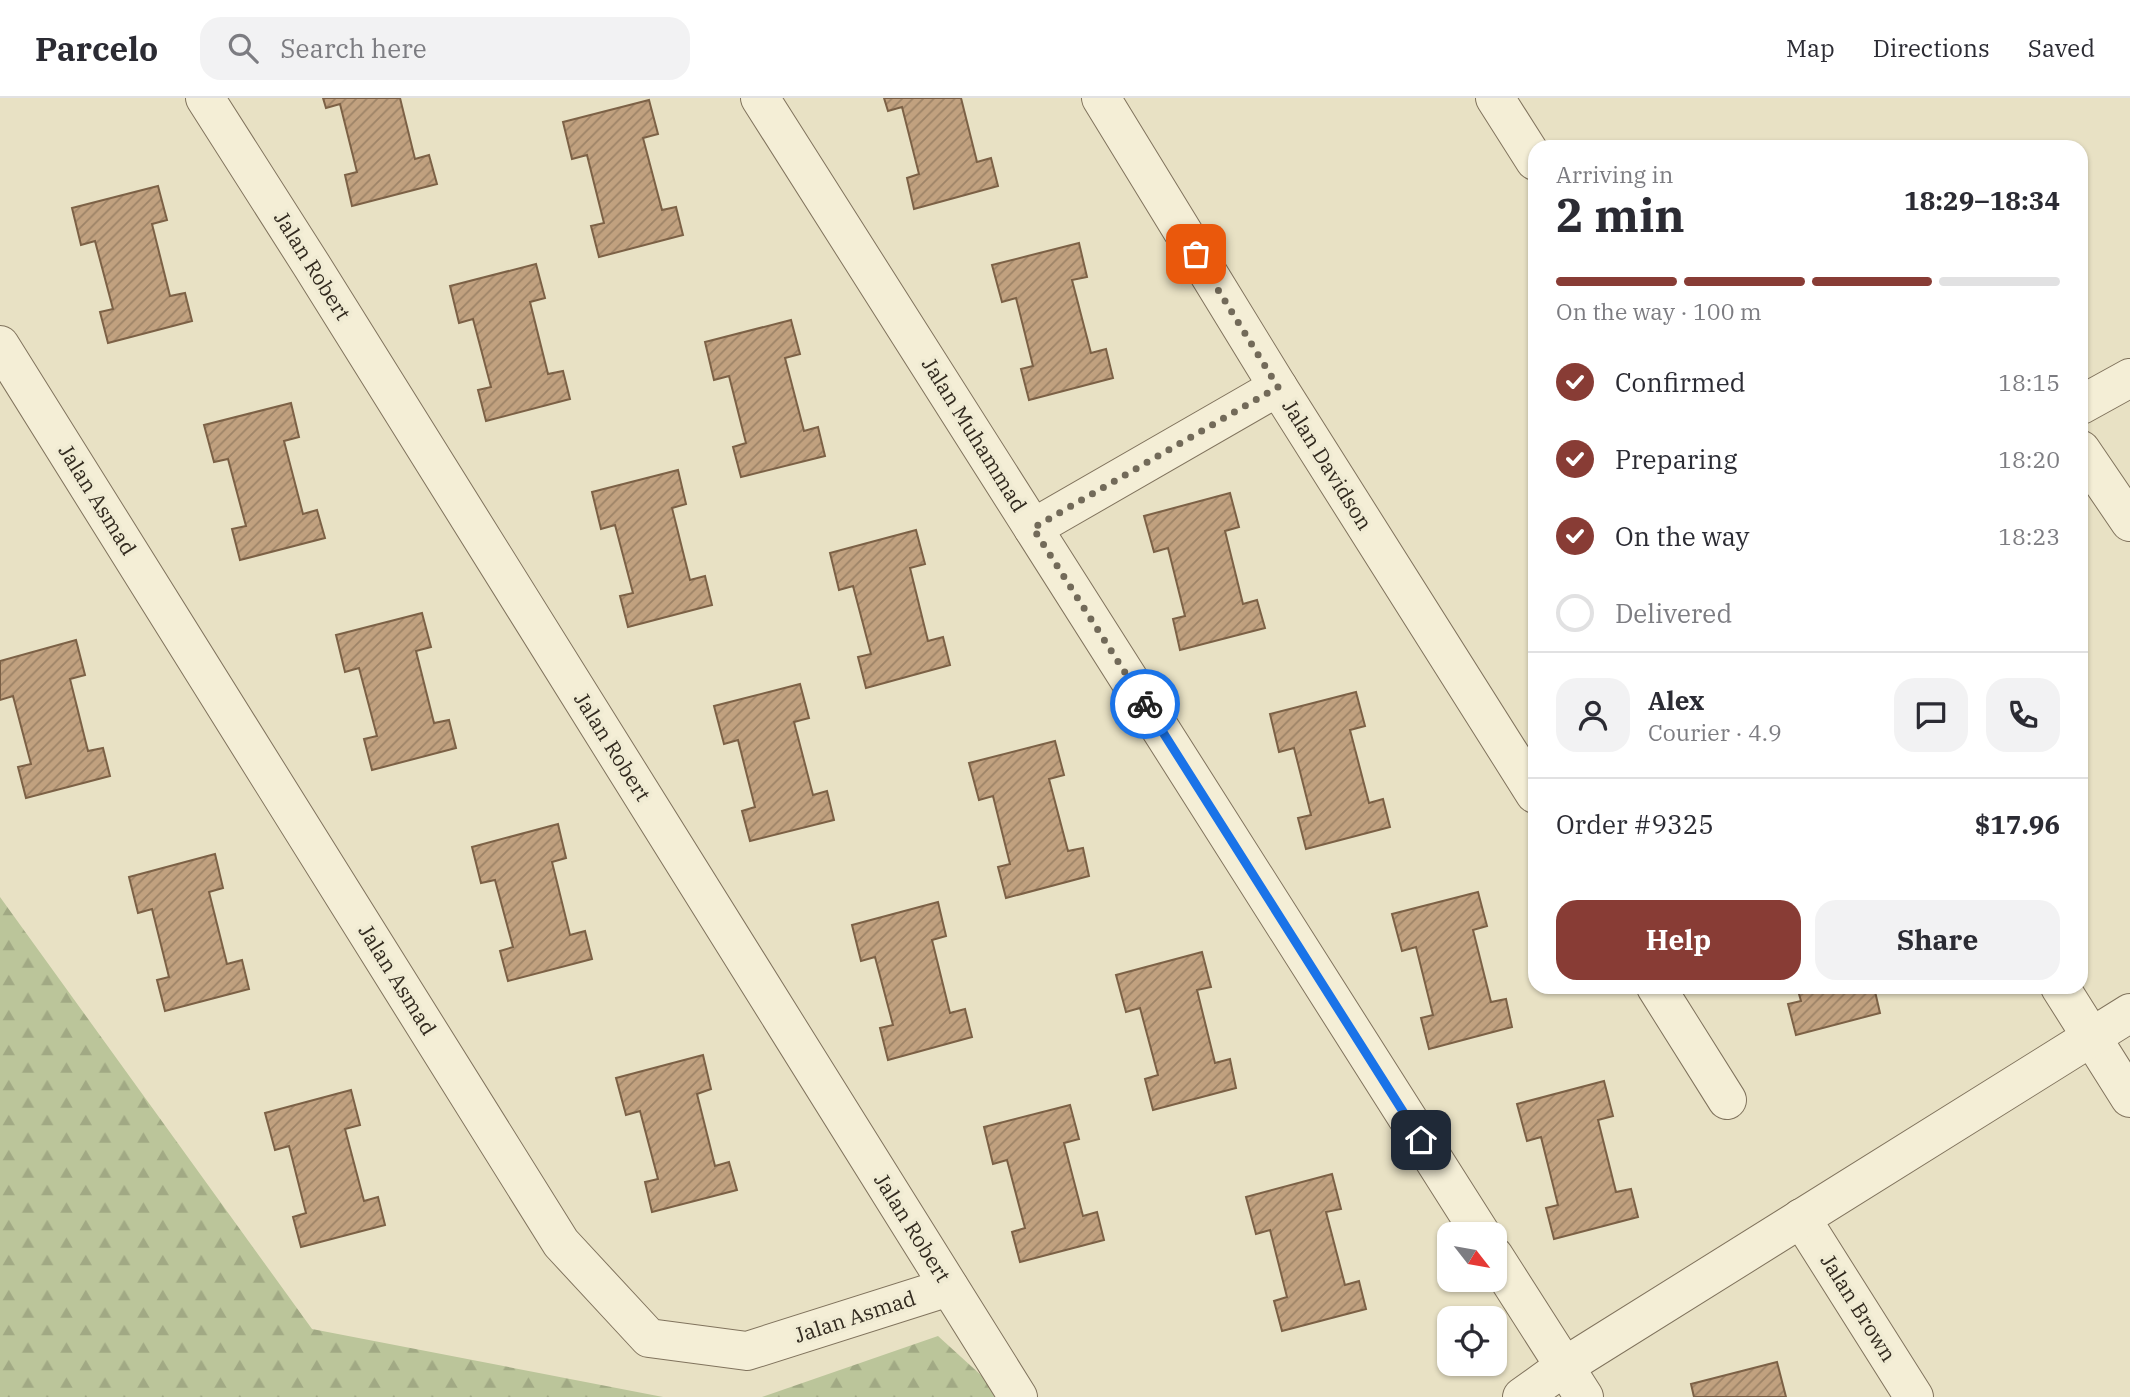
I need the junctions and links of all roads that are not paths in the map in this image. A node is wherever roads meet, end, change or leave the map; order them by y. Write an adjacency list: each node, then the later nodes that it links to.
1 (205, 98): 23 (street, Jalan Robert)
2 (760, 98): 12 (street, Jalan Muhammad)
3 (1101, 98): 8 (street, Jalan Davidson)
4 (1495, 98): 5 (street)
5 (1528, 150)
6 (0, 345): 23 (street, Jalan Asmad)
7 (2130, 378): 9 (street)
8 (1278, 387): 12 (street); 13 (street, Jalan Davidson)
9 (2088, 401)
10 (2088, 460): 11 (street)
11 (2130, 522)
12 (1033, 528): 21 (street, Jalan Muhammad)
13 (1528, 783)
14 (1660, 994): 19 (street)
15 (2064, 994): 17 (street)
16 (2130, 1013): 17 (street)
17 (2092, 1037): 18 (street); 20 (street)
18 (2130, 1098)
19 (1727, 1100)
20 (1801, 1218): 24 (street); 27 (street, Jalan Brown)
21 (1472, 1222)
22 (1507, 1276): 24 (street)
23 (949, 1287): 25 (street, Jalan Robert)
24 (1574, 1382): 26 (street)
25 (1018, 1397)
26 (1522, 1397)
27 (1914, 1397)

